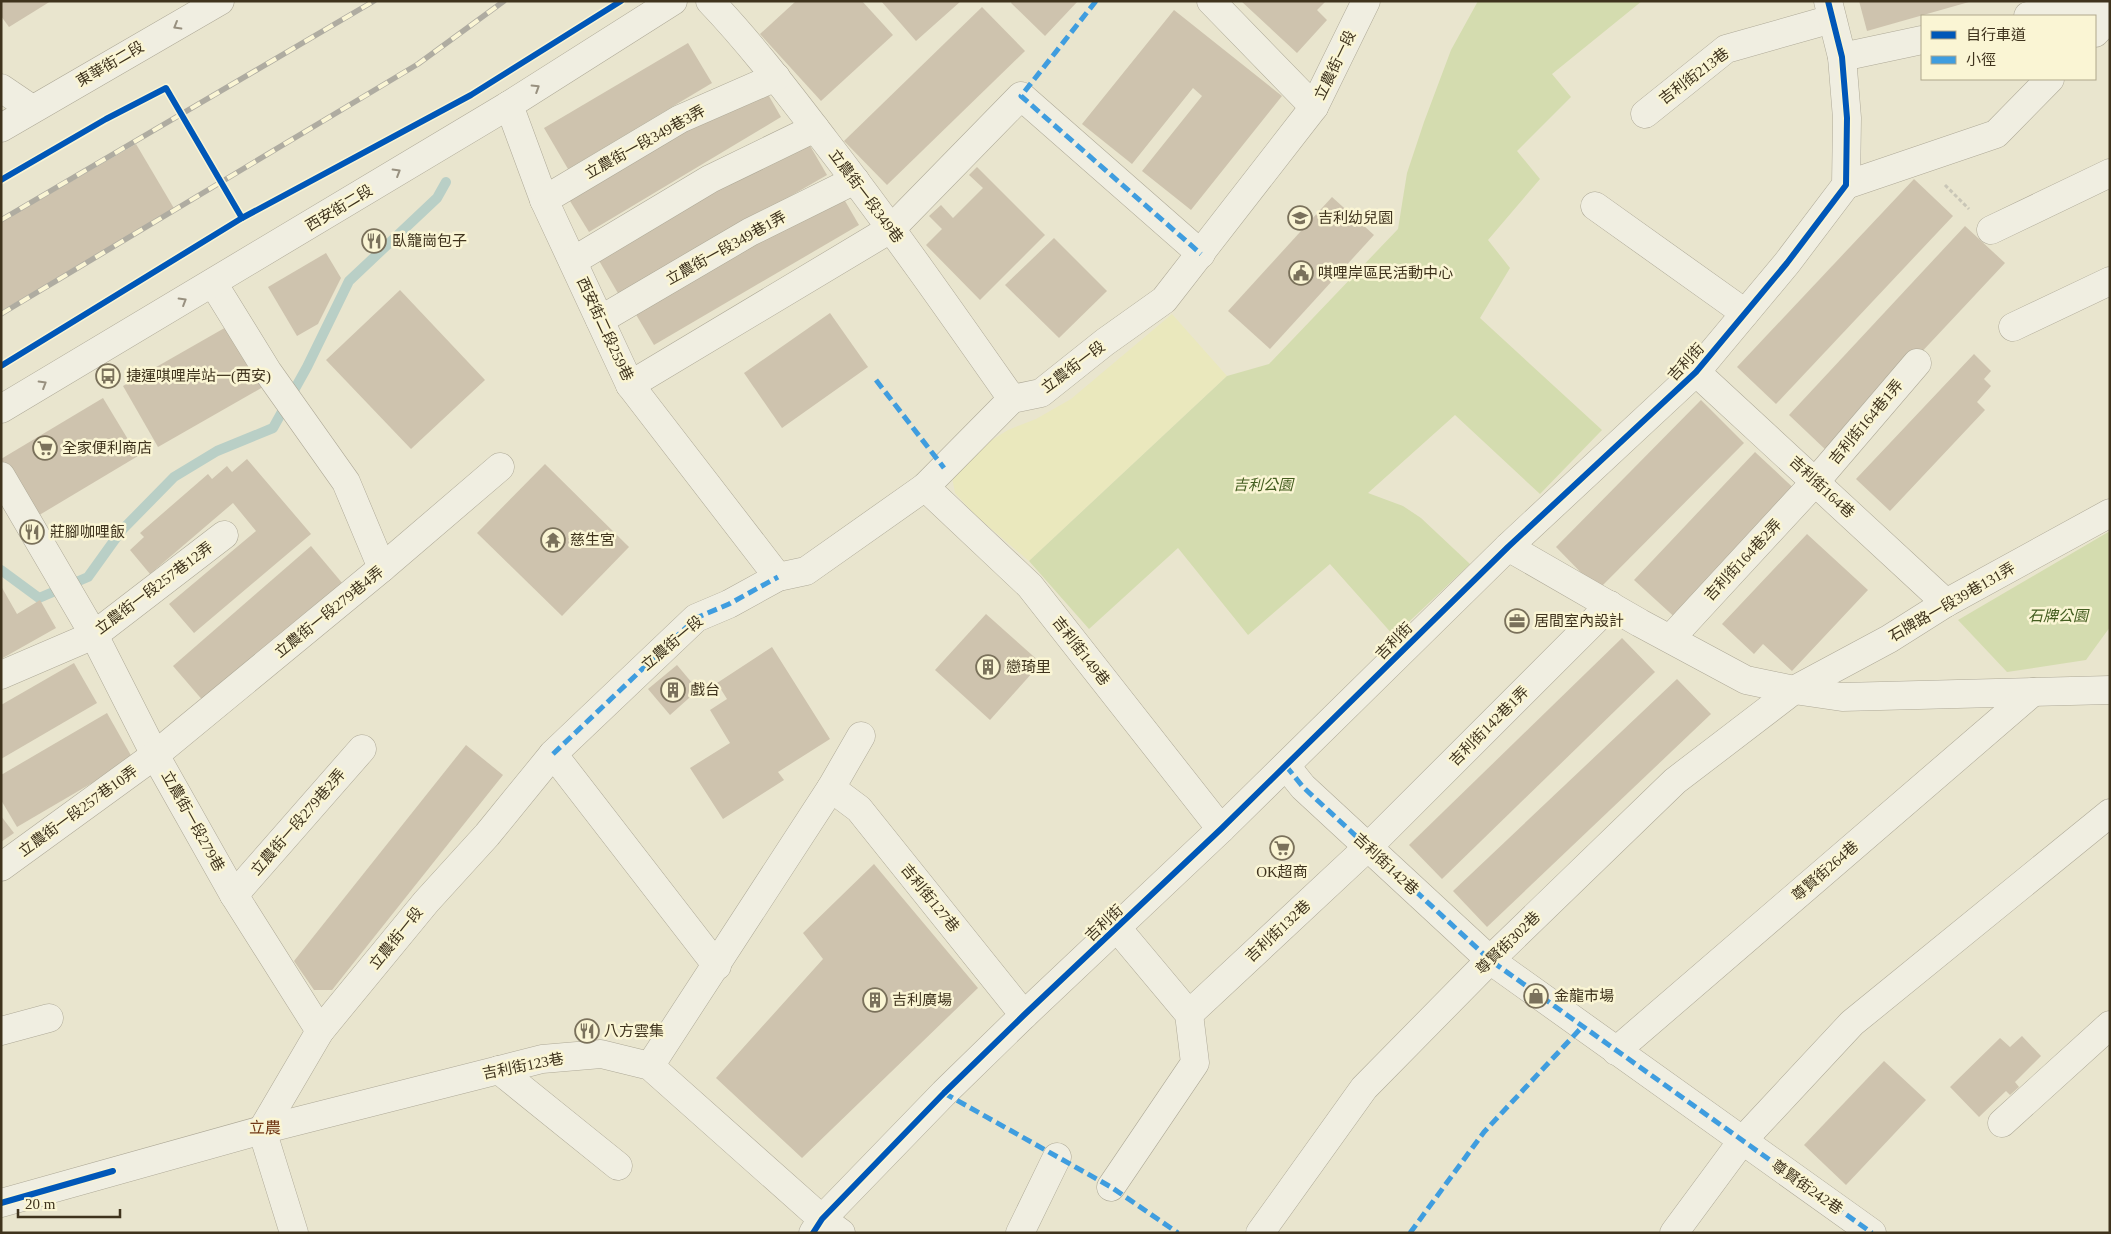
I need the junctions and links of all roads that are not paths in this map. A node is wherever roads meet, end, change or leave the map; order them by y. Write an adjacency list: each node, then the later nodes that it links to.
1 (220, 1): 18 (street, 東華街二段, one-way to 18)
2 (673, 1): 16 (street, 西安街二段, one-way to 2)
3 (710, 1): 13 (street, 立農街一段349巷)
4 (1211, 1): 17 (street)
5 (1366, 1): 17 (street, 立農街一段)
6 (2096, 1): 8 (street)
7 (1830, 10): 12 (street); 19 (street, 吉利街213巷)
8 (2033, 15)
9 (2110, 17): 10 (street)
10 (2096, 32)
11 (1921, 40): 12 (street)
12 (1842, 57): 24 (street)
13 (776, 77): 21 (street, 立農街一段349巷); 25 (street, 立農街一段349巷3弄)
14 (2049, 80): 24 (street)
15 (1, 88): 18 (street)
16 (509, 105): 25 (street, 西安街二段259巷); 32 (street, 西安街二段, one-way to 16)
17 (1314, 107): 29 (street, 立農街一段)
18 (32, 110): 20 (street, 東華街二段)
19 (1645, 114)
20 (1, 128)
21 (815, 128): 23 (street, 立農街一段349巷); 30 (street)
22 (2110, 172): 28 (street)
23 (855, 180): 27 (street, 立農街一段349巷); 34 (street, 立農街一段349巷1弄)
24 (1846, 185): 33 (street, 吉利街)
25 (544, 200): 30 (street, 西安街二段259巷)
26 (1595, 206): 33 (street)
27 (892, 228): 29 (street); 38 (street); 39 (street, 立農街一段349巷)
28 (1992, 230)
29 (1200, 254): 39 (street, 立農街一段)
30 (573, 261): 34 (street, 西安街二段259巷)
31 (2110, 281): 35 (street)
32 (213, 283): 40 (street, 西安街二段, one-way to 32); 48 (street)
33 (1744, 313): 37 (street, 吉利街)
34 (600, 320): 38 (street, 西安街二段259巷)
35 (2013, 328)
36 (1917, 363): 43 (street, 吉利街164巷1弄)
37 (1696, 372): 43 (street, 吉利街164巷); 47 (street, 吉利街)
38 (630, 385): 49 (street, 西安街二段259巷)
39 (1012, 399): 44 (street, 立農街一段)
40 (1, 409)
41 (500, 467): 48 (street, 立農街一段279巷4弄)
42 (1, 476): 52 (street, 立農街一段279巷)
43 (1816, 481): 50 (street, 吉利街164巷); 53 (street, 吉利街164巷2弄)
44 (925, 487): 49 (street, 立農街一段); 65 (street, 吉利街149巷)
45 (2110, 513): 50 (street, 石牌路一段39巷131弄)
46 (224, 535): 52 (street, 立農街一段257巷12弄)
47 (1508, 547): 51 (street); 62 (street, 吉利街)
48 (382, 568): 61 (street, 立農街一段279巷4弄)
49 (778, 577): 60 (street, 立農街一段)
50 (1946, 603): 55 (street, 石牌路一段39巷131弄)
51 (1610, 606): 53 (street); 66 (street, 吉利街142巷1弄)
52 (94, 635): 54 (street, 立農街一段257巷12弄); 61 (street, 立農街一段279巷)
53 (1671, 638): 55 (street)
54 (1, 675)
55 (1794, 690): 57 (street); 70 (street, 尊賢街302巷)
56 (2110, 690): 57 (street)
57 (2033, 692): 78 (street, 尊賢街264巷)
58 (861, 736): 63 (street)
59 (362, 749): 68 (street, 立農街一段279巷2弄)
60 (553, 754): 71 (street); 77 (street, 立農街一段)
61 (155, 755): 67 (street, 立農街一段257巷10弄); 68 (street, 立農街一段279巷)
62 (1286, 766): 65 (street, 吉利街); 66 (street, 吉利街142巷)
63 (831, 788): 71 (street); 73 (street, 吉利街127巷)
64 (2107, 821): 83 (street)
65 (1221, 829): 69 (street, 吉利街)
66 (1368, 848): 70 (street, 吉利街142巷); 72 (street, 吉利街132巷)
67 (1, 867)
68 (234, 895): 77 (street, 立農街一段279巷)
69 (1118, 928): 72 (street); 73 (street, 吉利街)
70 (1490, 960): 78 (street); 91 (street, 尊賢街302巷)
71 (717, 966): 79 (street)
72 (1189, 1014): 86 (street)
73 (1024, 1015): 88 (street, 吉利街)
74 (49, 1018): 76 (street)
75 (2110, 1025): 81 (street)
76 (1, 1031)
77 (320, 1031): 82 (street, 立農街一段)
78 (1616, 1051): 83 (street)
79 (650, 1066): 80 (street, 吉利街123巷); 88 (street, 吉利街123巷)
80 (499, 1070): 82 (street, 吉利街123巷); 85 (street)
81 (2002, 1123)
82 (262, 1130): 87 (street); 89 (street)
83 (1742, 1141): 92 (street); 93 (street, 尊賢街242巷)
84 (1057, 1157): 90 (street)
85 (618, 1166)
86 (1112, 1187)
87 (1, 1203)
88 (825, 1228)
89 (294, 1233)
90 (1020, 1233)
91 (1260, 1233)
92 (1674, 1233)
93 (1872, 1233)

